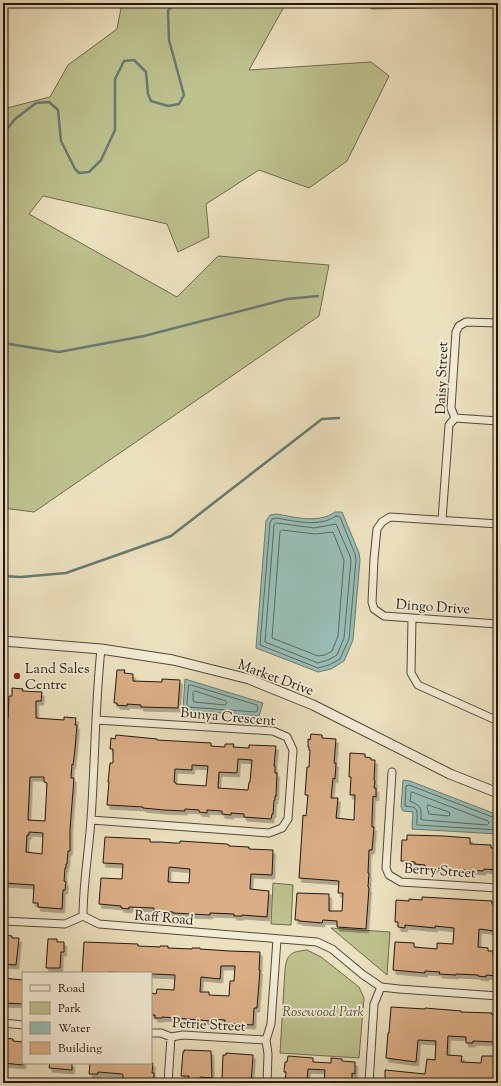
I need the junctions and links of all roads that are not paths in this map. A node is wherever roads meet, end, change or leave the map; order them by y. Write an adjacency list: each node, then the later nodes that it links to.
1 (498, 322): 2 (street, Daisy Street)
2 (455, 418): 3 (street); 4 (street, Daisy Street)
3 (498, 421)
4 (442, 520): 5 (street); 6 (street, Dingo Drive)
5 (498, 524)
6 (412, 618): 7 (street, Dingo Drive); 11 (street)
7 (498, 624)
8 (3, 641): 9 (street, Market Drive)
9 (100, 649): 10 (street); 13 (street, Market Drive)
10 (96, 720): 14 (street); 14 (street, Bunya Crescent)
11 (498, 721)
12 (392, 772): 15 (street, Berry Street)
13 (498, 793)
14 (91, 820): 16 (street)
15 (498, 888)
16 (83, 916): 17 (street); 18 (street, Raff Road)
17 (3, 921)
18 (277, 939): 19 (street, Raff Road); 25 (street)
19 (381, 987): 20 (street, Raff Road); 28 (street)
20 (498, 996)
21 (3, 1023): 22 (street)
22 (22, 1025)
23 (152, 1032): 24 (street, Petrie Street)
24 (171, 1037): 25 (street, Petrie Street); 26 (street)
25 (266, 1040): 27 (street)
26 (168, 1083)
27 (267, 1083)
28 (369, 1083)

